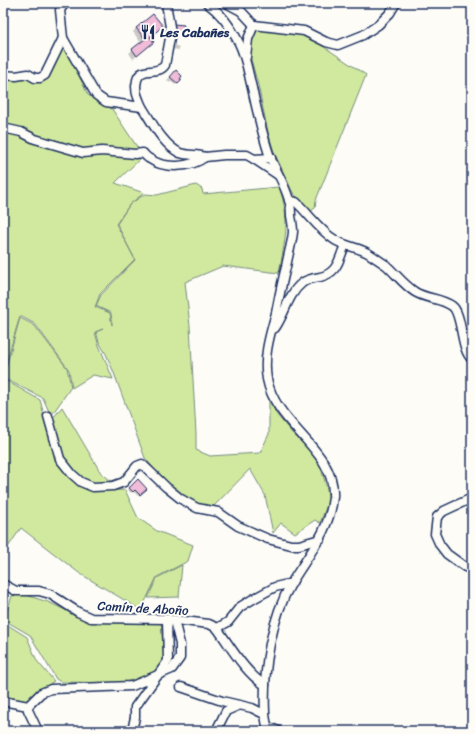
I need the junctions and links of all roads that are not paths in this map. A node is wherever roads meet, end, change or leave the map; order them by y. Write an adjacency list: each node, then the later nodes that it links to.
1 (65, 3): 9 (street)
2 (166, 3): 12 (street)
3 (207, 3): 10 (street)
4 (226, 3): 7 (street)
5 (245, 3): 7 (street)
6 (396, 3): 8 (street)
7 (242, 12): 8 (street)
8 (254, 25): 10 (street)
9 (63, 38): 11 (street); 12 (street)
10 (246, 58): 16 (street)
11 (3, 75)
12 (142, 107): 14 (street)
13 (3, 128): 14 (street)
14 (205, 157): 15 (street)
15 (254, 158): 16 (street); 17 (street)
16 (271, 158): 17 (street)
17 (279, 176): 18 (street)
18 (289, 200): 19 (street); 20 (street)
19 (345, 245): 20 (street); 21 (street)
20 (269, 336): 24 (street)
21 (472, 359)
22 (48, 416): 24 (street)
23 (472, 498): 25 (street)
24 (320, 539): 26 (street)
25 (472, 569)
26 (292, 583): 29 (street); 31 (street)
27 (3, 584): 28 (street, Camín de Aboño)
28 (171, 620): 29 (street, Camín de Aboño); 30 (street); 30 (street)
29 (217, 628): 31 (street)
30 (155, 677): 35 (street); 39 (street)
31 (265, 685): 36 (street)
32 (181, 687): 34 (street)
33 (3, 701): 35 (street)
34 (240, 704): 36 (street); 40 (street)
35 (28, 706): 38 (street)
36 (264, 714): 37 (street)
37 (268, 728): 41 (street)
38 (38, 731)
39 (132, 731)
40 (216, 731)
41 (278, 731)

